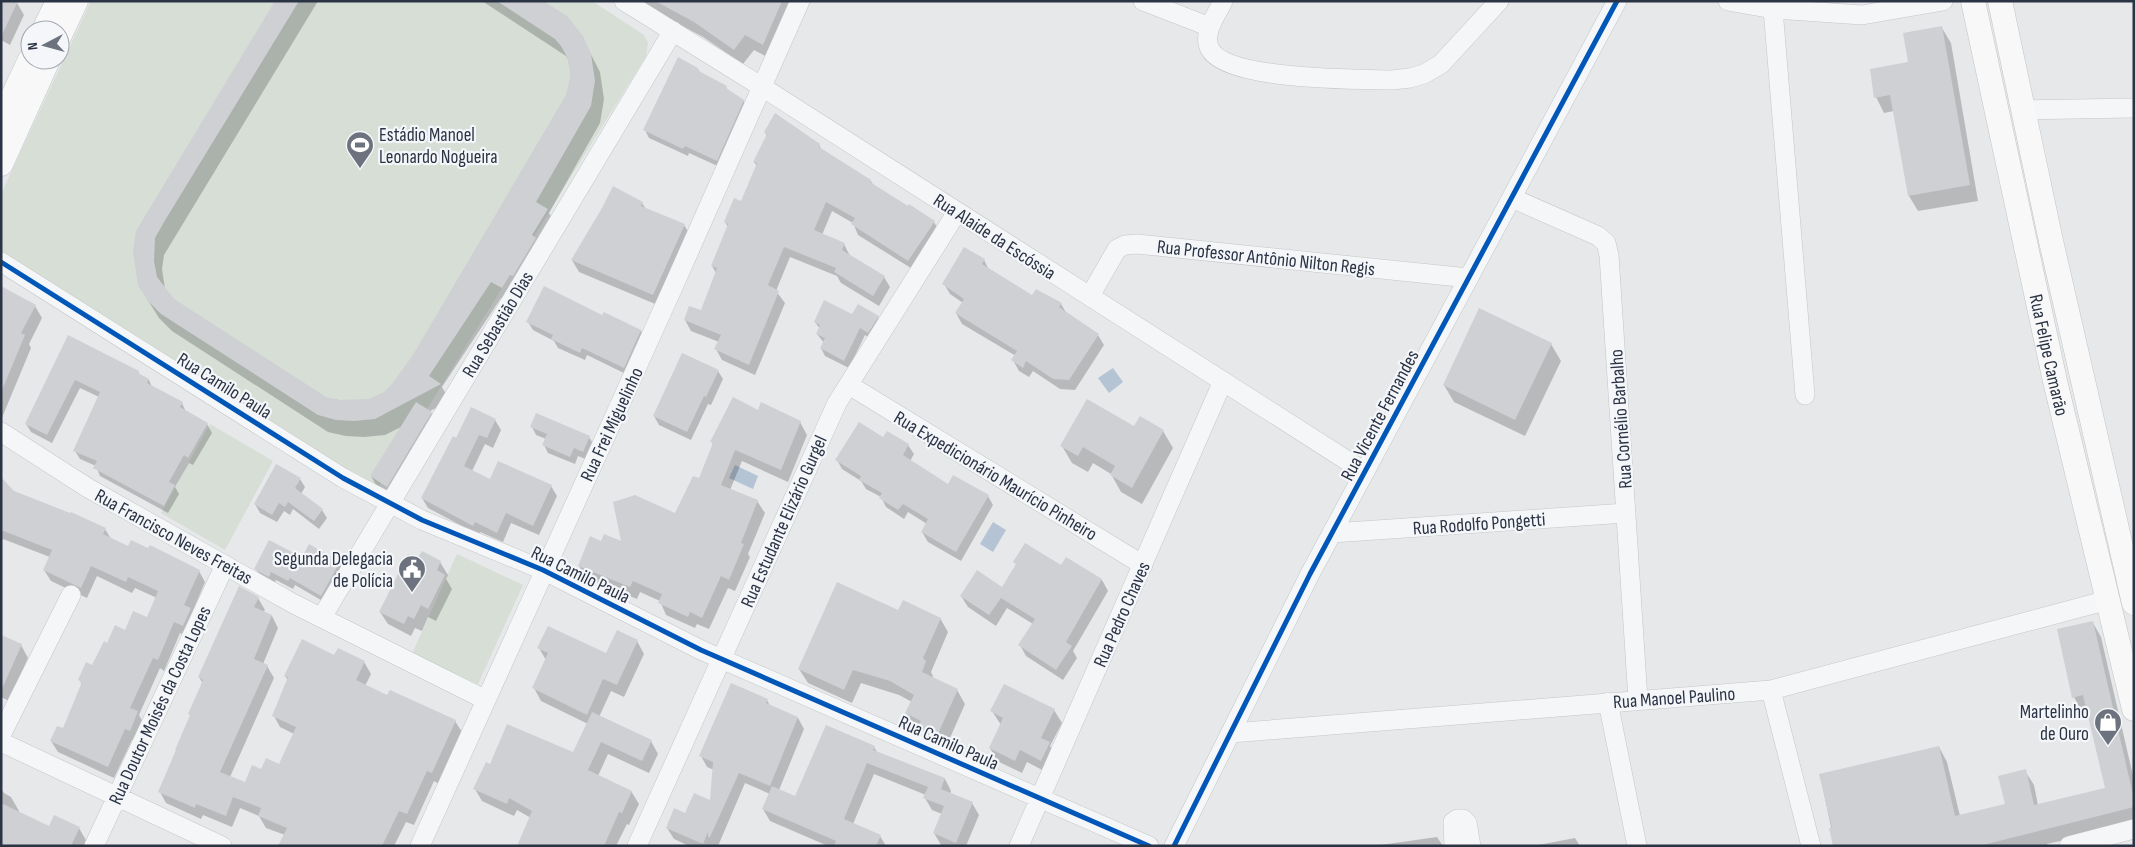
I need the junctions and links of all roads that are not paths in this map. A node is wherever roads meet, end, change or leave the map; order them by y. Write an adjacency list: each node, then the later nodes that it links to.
1 (58, 1): 14 (main road)
2 (76, 1): 15 (main road)
3 (624, 1): 17 (street, Rua Alaide da Escóssia)
4 (800, 1): 20 (street, Rua Frei Miguelinho)
5 (1143, 1): 16 (street)
6 (1223, 1): 16 (street)
7 (1499, 1): 16 (street)
8 (1617, 1): 26 (street, Rua Vicente Fernandes)
9 (1728, 1): 13 (street)
10 (1943, 1): 13 (street)
11 (1973, 1): 25 (main road, Rua Felipe Camarão)
12 (2000, 1): 22 (main road, Rua Felipe Camarão)
13 (1772, 9): 36 (street)
14 (49, 20)
15 (67, 20)
16 (1210, 27)
17 (673, 31): 20 (street, Rua Alaide da Escóssia); 39 (street, Rua Sebastião Dias)
18 (25, 70): 23 (main road)
19 (43, 70): 24 (main road)
20 (762, 87): 27 (street, Rua Alaide da Escóssia); 44 (street, Rua Frei Miguelinho)
21 (2134, 108): 22 (street)
22 (2023, 110): 28 (main road, Rua Felipe Camarão)
23 (1, 121)
24 (1, 164)
25 (2013, 189): 28 (main road); 32 (main road, Rua Felipe Camarão)
26 (1512, 198): 30 (street, Rua Vicente Fernandes); 40 (street, Rua Cornélio Barbalho)
27 (958, 212): 31 (street, Rua Alaide da Escóssia); 35 (street, Rua Estudante Elizário Gurgel)
28 (2046, 215): 33 (main road, Rua Felipe Camarão)
29 (1, 262): 39 (street, Rua Camilo Paula)
30 (1469, 278): 31 (street, Rua Professor Antônio Nilton Regis); 38 (street, Rua Vicente Fernandes)
31 (1090, 296): 34 (street, Rua Alaide da Escóssia)
32 (2041, 318): 33 (main road); 47 (main road, Rua Felipe Camarão)
33 (2083, 378): 45 (main road, Rua Felipe Camarão)
34 (1223, 381): 38 (street, Rua Alaide da Escóssia); 43 (street, Rua Pedro Chaves)
35 (849, 385): 43 (street, Rua Expedicionário Maurício Pinheiro); 50 (street, Rua Estudante Elizário Gurgel)
36 (1805, 395)
37 (1, 432): 42 (street, Rua Francisco Neves Freitas)
38 (1365, 472): 41 (street, Rua Vicente Fernandes)
39 (389, 503): 44 (street, Rua Camilo Paula); 49 (street, Rua Sebastião Dias)
40 (1626, 513): 41 (street, Rua Rodolfo Pongetti); 53 (street, Rua Cornélio Barbalho)
41 (1332, 533): 56 (street, Rua Vicente Fernandes)
42 (225, 565): 49 (street, Rua Francisco Neves Freitas); 59 (street, Rua Doutor Moisés da Costa Lopes)
43 (1143, 565): 60 (street, Rua Pedro Chaves)
44 (544, 570): 50 (street, Rua Camilo Paula); 52 (street, Rua Frei Miguelinho)
45 (2131, 578): 48 (main road, Rua Felipe Camarão)
46 (71, 594): 57 (street)
47 (2108, 600): 51 (street, Rua Manoel Paulino); 55 (main road, Rua Felipe Camarão)
48 (2134, 603)
49 (322, 617): 52 (street, Rua Francisco Neves Freitas)
50 (721, 659): 60 (street, Rua Camilo Paula); 62 (street, Rua Estudante Elizário Gurgel)
51 (1771, 690): 53 (street, Rua Manoel Paulino); 72 (street)
52 (486, 700): 65 (street, Rua Frei Miguelinho)
53 (1638, 700): 54 (street, Rua Manoel Paulino)
54 (1608, 702): 56 (street, Rua Manoel Paulino); 71 (street)
55 (2134, 709)
56 (1230, 733): 68 (street, Rua Vicente Fernandes)
57 (1, 736)
58 (1, 742): 59 (street)
59 (117, 796): 63 (street, Rua Doutor Moisés da Costa Lopes); 64 (street)
60 (1040, 798): 66 (street, Rua Pedro Chaves); 67 (street, Rua Camilo Paula)
61 (2134, 829): 73 (street)
62 (644, 844)
63 (94, 846)
64 (222, 846)
65 (420, 846)
66 (1019, 846)
67 (1149, 846)
68 (1174, 846)
69 (1454, 846): 70 (street)
70 (1471, 846)
71 (1637, 846)
72 (1811, 846)
73 (2069, 846)

